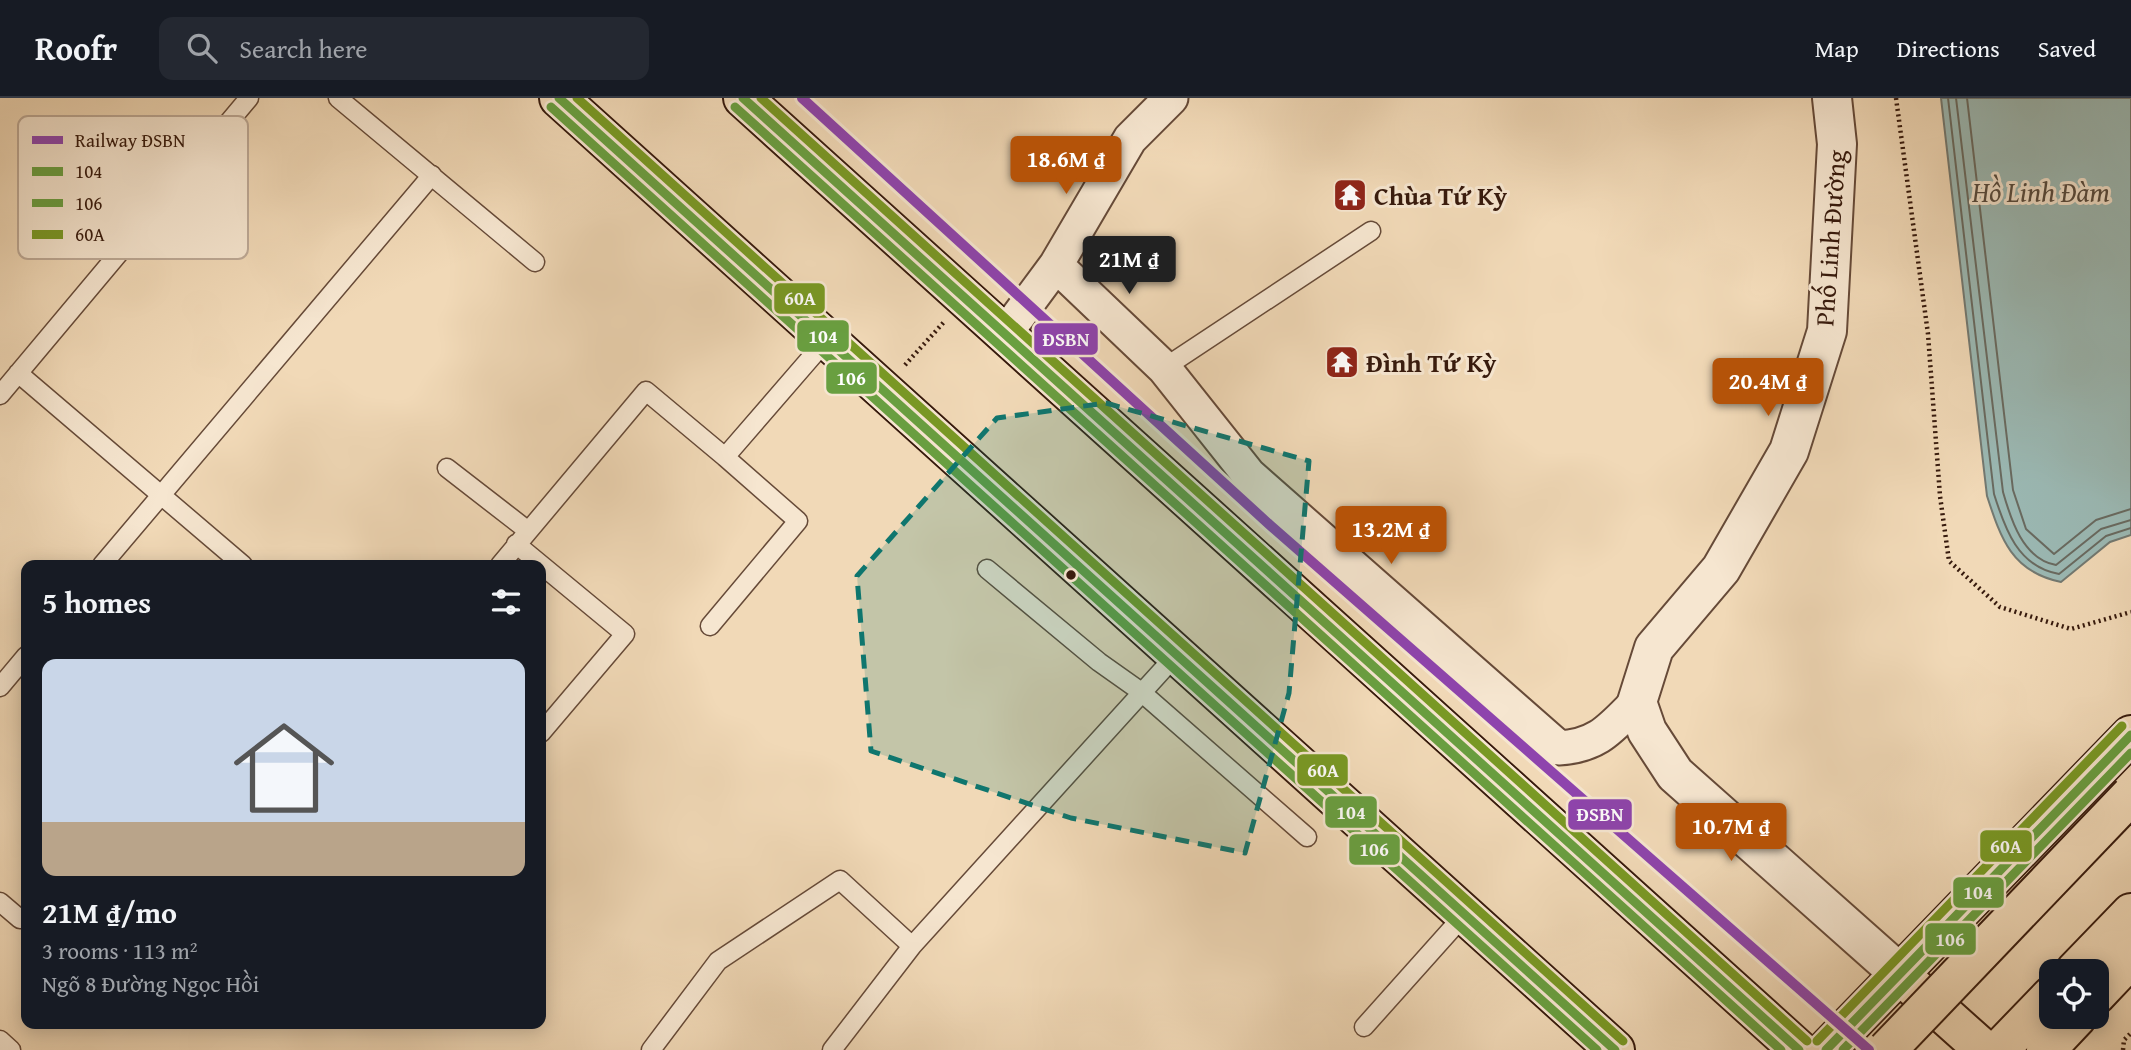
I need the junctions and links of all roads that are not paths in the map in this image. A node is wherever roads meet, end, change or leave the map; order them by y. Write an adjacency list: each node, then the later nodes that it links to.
1 (250, 98): 7 (lane)
2 (338, 98): 8 (lane)
3 (559, 98): 14 (main road)
4 (743, 98): 13 (main road)
5 (1171, 98): 12 (street)
6 (1832, 98): 31 (street, Phố Linh Đường)
7 (235, 116)
8 (432, 175): 11 (lane); 20 (lane)
9 (1371, 231): 15 (lane)
10 (114, 259): 16 (lane)
11 (535, 262)
12 (1056, 265): 13 (street); 15 (street)
13 (1006, 334): 53 (main road)
14 (828, 338): 18 (lane); 27 (main road)
15 (1164, 368): 31 (street)
16 (18, 373): 17 (lane); 20 (lane)
17 (0, 394)
18 (725, 457): 21 (lane); 26 (lane)
19 (447, 468): 21 (lane)
20 (162, 495): 22 (lane); 23 (lane)
21 (522, 537): 24 (lane); 32 (lane)
22 (106, 560)
23 (237, 560)
24 (504, 560)
25 (986, 569): 30 (lane)
26 (709, 626)
27 (1177, 654): 30 (lane); 38 (main road)
28 (21, 662): 29 (lane)
29 (0, 687)
30 (1140, 691): 35 (lane); 40 (lane)
31 (1637, 702): 43 (street)
32 (546, 727)
33 (2131, 735): 43 (main road)
34 (2131, 795): 55 (main road, bridge)
35 (1307, 838)
36 (0, 902): 39 (lane)
37 (2131, 913): 42 (main road)
38 (1465, 914): 46 (lane); 52 (main road)
39 (20, 919)
40 (912, 946): 50 (lane); 51 (lane)
41 (2131, 958): 44 (main road)
42 (2087, 959)
43 (1899, 973): 54 (main road); 56 (main road)
44 (2109, 981)
45 (2039, 1008): 57 (main road)
46 (1364, 1027)
47 (2066, 1029): 58 (main road)
48 (0, 1040): 49 (lane)
49 (11, 1050)
50 (650, 1050)
51 (832, 1050)
52 (1615, 1050)
53 (1799, 1050)
54 (1826, 1050)
55 (1887, 1050)
56 (1984, 1050)
57 (1999, 1050)
58 (2046, 1050)

